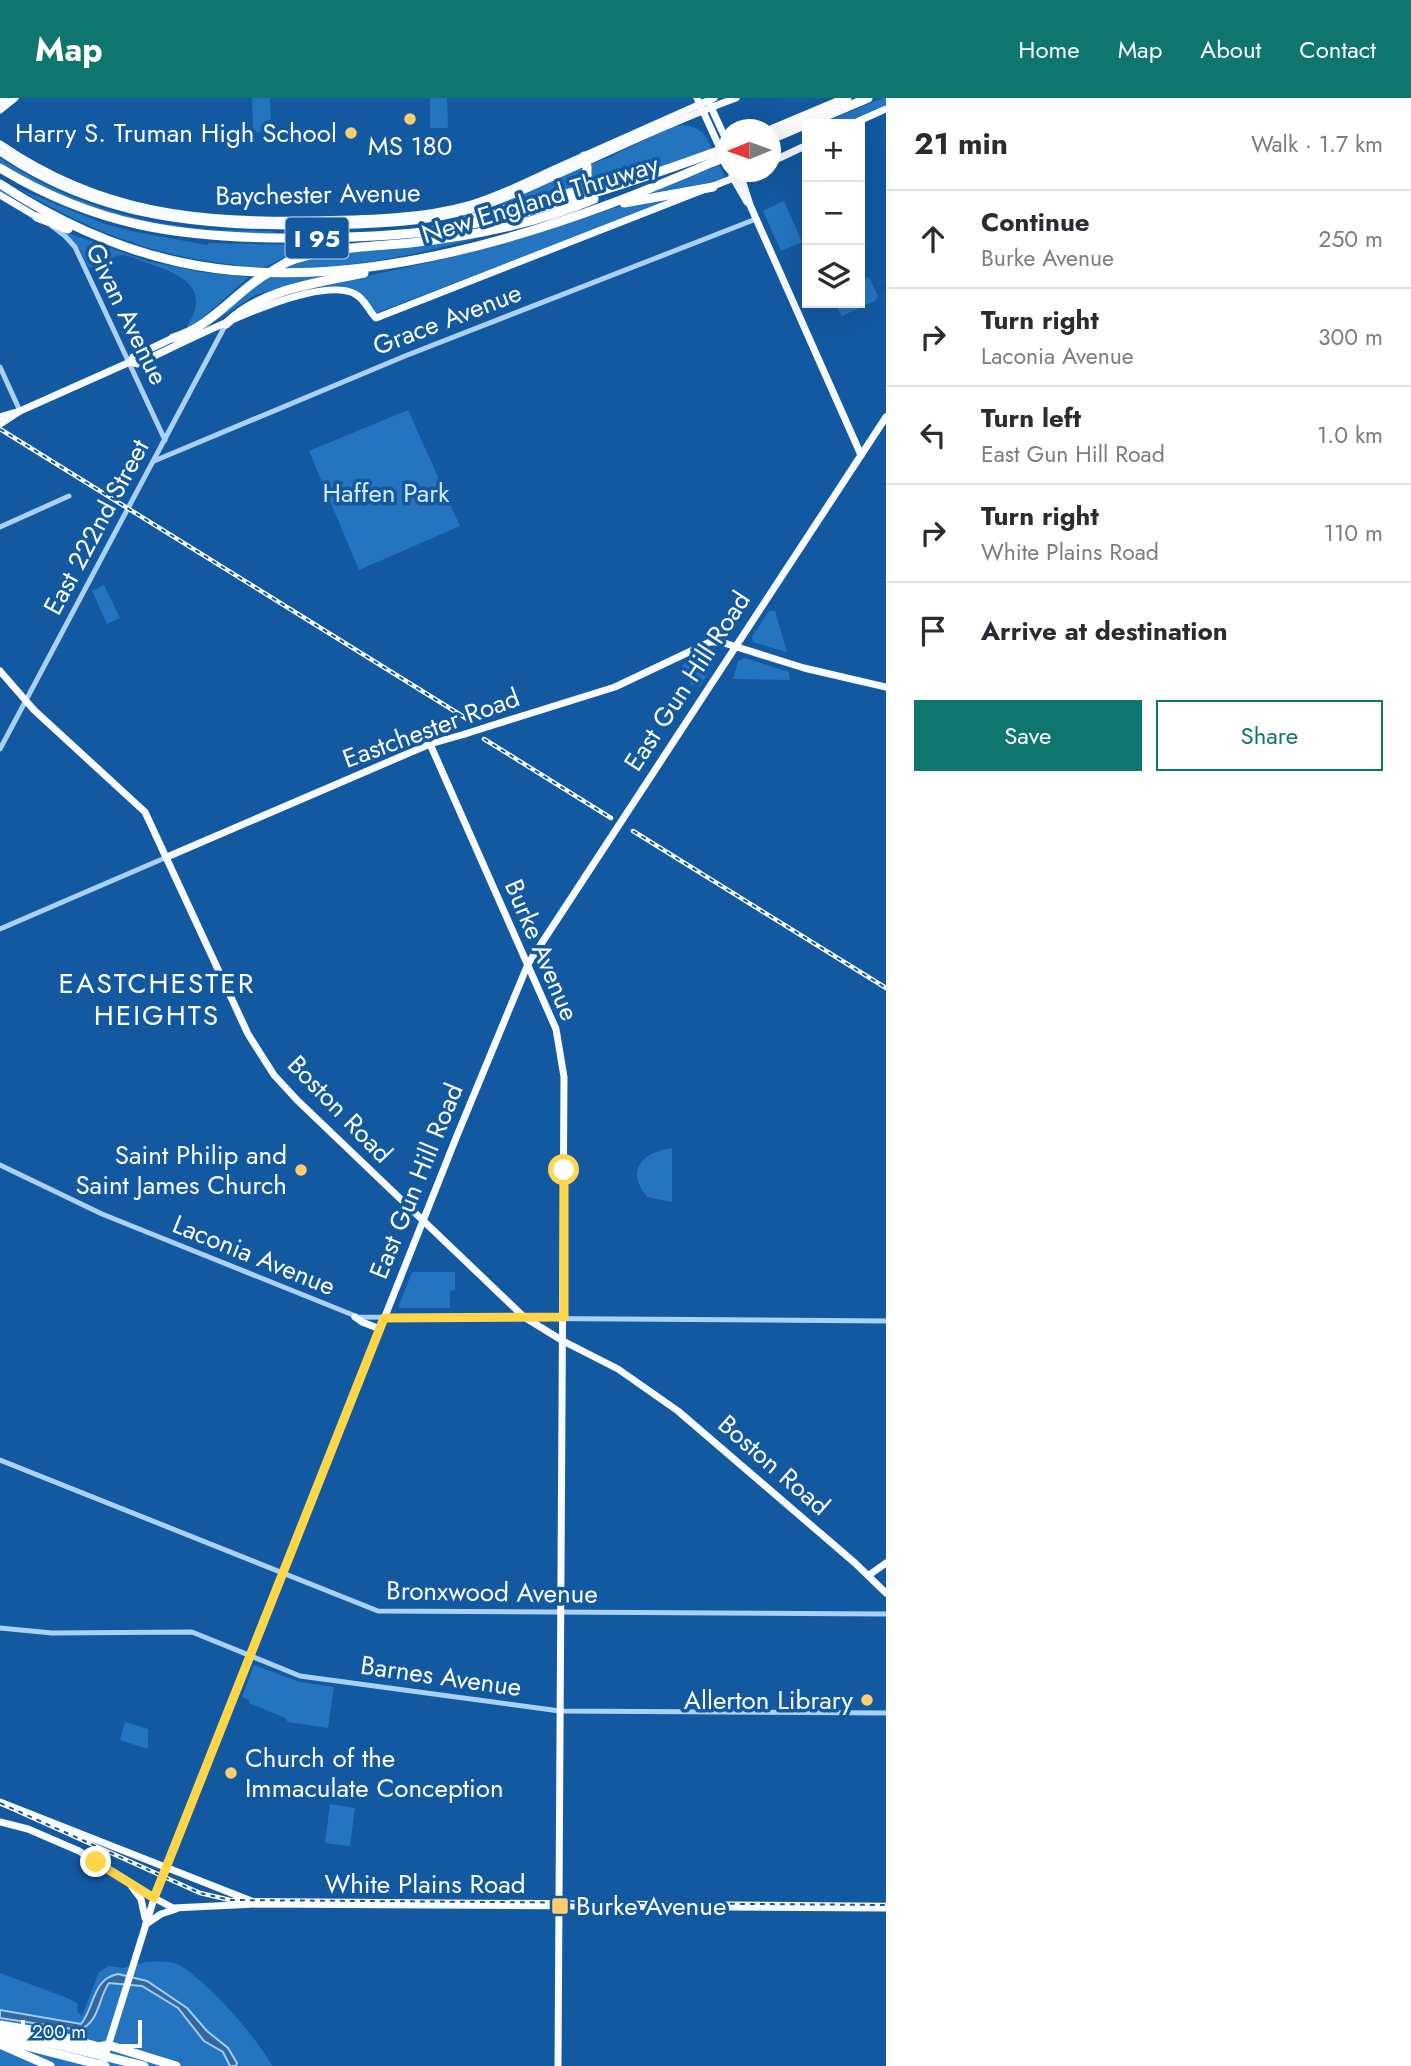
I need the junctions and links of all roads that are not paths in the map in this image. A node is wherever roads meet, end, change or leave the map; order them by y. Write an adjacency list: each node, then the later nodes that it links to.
1 (5, 98): 8 (main road)
2 (15, 98): 8 (main road)
3 (736, 98): 6 (main road, Baychester Avenue)
4 (847, 98): 12 (highway)
5 (868, 98): 13 (highway)
6 (710, 101): 7 (main road, Baychester Avenue); 11 (main road)
7 (700, 104): 14 (main road); 21 (main road, Baychester Avenue)
8 (1, 108)
9 (886, 108): 10 (main road)
10 (863, 119)
11 (718, 120)
12 (781, 126)
13 (781, 135)
14 (718, 141)
15 (1, 146): 21 (main road, Baychester Avenue)
16 (802, 147): 19 (main road)
17 (718, 154): 20 (highway, New England Thruway / I 95, bridge)
18 (718, 157): 20 (highway, New England Thruway / I 95, bridge)
19 (781, 157)
20 (712, 158): 23 (highway, New England Thruway / I 95); 30 (highway, New England Thruway / I 95)
21 (585, 159): 32 (highway)
22 (0, 168): 32 (highway, New England Thruway / I 95)
23 (640, 179): 32 (highway, New England Thruway / I 95); 36 (highway, bridge)
24 (720, 182): 27 (main road)
25 (738, 182): 31 (main road)
26 (0, 184): 33 (highway, New England Thruway / I 95)
27 (713, 187): 30 (highway); 35 (main road)
28 (0, 195): 29 (main road)
29 (37, 217): 33 (highway); 37 (street, Givan Avenue)
30 (568, 217): 34 (highway, New England Thruway / I 95)
31 (756, 219): 44 (main road); 45 (street, Grace Avenue)
32 (416, 233)
33 (137, 251): 34 (highway, New England Thruway / I 95)
34 (424, 258): 35 (highway)
35 (226, 324): 37 (main road); 43 (street, East 222nd Street)
36 (173, 338): 37 (main road)
37 (130, 362): 39 (main road); 43 (street, Givan Avenue)
38 (0, 367): 39 (street)
39 (20, 411): 40 (main road); 42 (main road)
40 (0, 417)
41 (886, 418): 44 (main road, East Gun Hill Road)
42 (0, 424)
43 (165, 440): 45 (street, East 222nd Street)
44 (861, 455): 48 (main road, East Gun Hill Road)
45 (154, 461): 51 (street, East 222nd Street)
46 (69, 496): 47 (street)
47 (0, 527)
48 (736, 646): 50 (main road, Eastchester Road); 52 (main road, Eastchester Road, bridge); 56 (main road, East Gun Hill Road)
49 (0, 671): 51 (main road, Boston Road)
50 (886, 687)
51 (26, 701): 53 (street, East 222nd Street); 54 (main road, Boston Road)
52 (430, 744): 54 (main road, Eastchester Road); 56 (main road, Burke Avenue)
53 (0, 749)
54 (167, 857): 55 (street, Eastchester Road); 58 (main road, Boston Road)
55 (0, 929)
56 (527, 964): 58 (main road, East Gun Hill Road); 61 (main road, Burke Avenue)
57 (0, 1165): 59 (street, Laconia Avenue)
58 (423, 1222): 60 (main road, Boston Road); 62 (main road, East Gun Hill Road)
59 (355, 1317): 62 (street, Laconia Avenue); 64 (main road)
60 (524, 1317): 61 (street, Laconia Avenue); 62 (street, Laconia Avenue); 65 (main road, Boston Road)
61 (564, 1317): 63 (street, Laconia Avenue); 65 (main road, Burke Avenue)
62 (384, 1318): 64 (main road, East Gun Hill Road)
63 (886, 1321)
64 (380, 1329): 68 (main road, East Gun Hill Road)
65 (563, 1341): 69 (main road, Boston Road); 71 (main road, Burke Avenue)
66 (0, 1460): 68 (street, Bronxwood Avenue)
67 (886, 1563): 69 (main road)
68 (282, 1573): 71 (street, Bronxwood Avenue); 74 (main road, East Gun Hill Road)
69 (869, 1576): 70 (main road, Boston Road)
70 (886, 1593)
71 (561, 1612): 72 (street, Bronxwood Avenue); 75 (main road, Burke Avenue)
72 (886, 1614)
73 (0, 1628): 74 (street, Barnes Avenue)
74 (249, 1656): 75 (street, Barnes Avenue); 79 (main road, East Gun Hill Road)
75 (560, 1711): 76 (street, Barnes Avenue); 85 (main road, Burke Avenue)
76 (886, 1713)
77 (0, 1802): 79 (main road, White Plains Road)
78 (0, 1822): 80 (main road, White Plains Road)
79 (166, 1867): 81 (main road, White Plains Road); 82 (main road, East Gun Hill Road)
80 (127, 1882): 82 (main road, White Plains Road); 88 (main road)
81 (223, 1891): 83 (main road, White Plains Road); 84 (main road)
82 (154, 1898): 86 (main road, White Plains Road); 88 (main road, East Gun Hill Road)
83 (258, 1903): 84 (main road, White Plains Road); 85 (main road, White Plains Road)
84 (222, 1905): 86 (main road, White Plains Road)
85 (559, 1906): 87 (main road, White Plains Road); 97 (main road, Burke Avenue)
86 (182, 1908): 88 (main road)
87 (886, 1908)
88 (146, 1923): 92 (main road, East Gun Hill Road)
89 (0, 2025): 92 (highway)
90 (0, 2031): 95 (highway)
91 (0, 2042): 93 (highway); 94 (highway)
92 (108, 2044): 94 (main road, East Gun Hill Road, bridge); 96 (highway)
93 (50, 2066)
94 (104, 2066)
95 (144, 2066)
96 (176, 2066)
97 (558, 2066)

